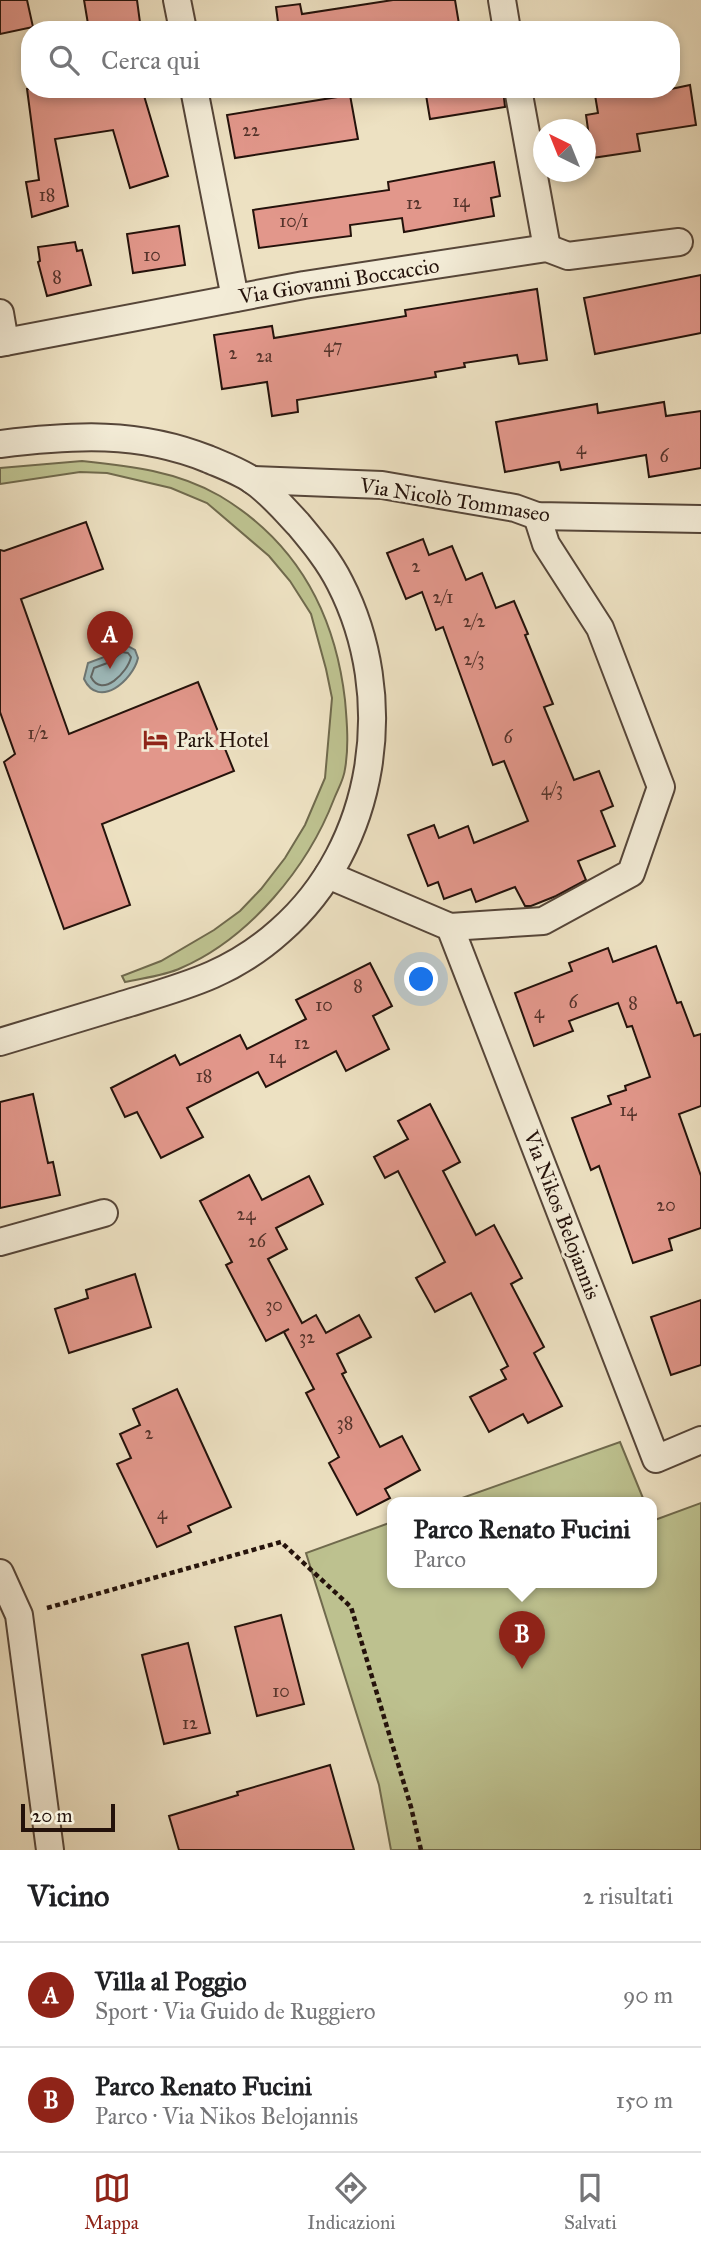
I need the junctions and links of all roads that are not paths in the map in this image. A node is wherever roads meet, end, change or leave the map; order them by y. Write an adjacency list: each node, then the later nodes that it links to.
1 (177, 0): 3 (street)
2 (502, 0): 4 (street)
3 (181, 21)
4 (506, 21)
5 (196, 98): 9 (street)
6 (520, 98): 8 (street)
7 (679, 242): 8 (street, Via Giovanni Boccaccio)
8 (547, 248): 9 (street, Via Giovanni Boccaccio)
9 (235, 298): 11 (street, Via Giovanni Boccaccio)
10 (0, 313): 11 (street)
11 (2, 342)
12 (0, 444): 13 (street)
13 (252, 480): 14 (street, Via Nicolò Tommaseo); 16 (street)
14 (537, 516): 15 (street, Via Nicolò Tommaseo); 17 (street)
15 (701, 519)
16 (328, 875): 17 (street); 18 (street)
17 (450, 927): 21 (street, Via Nikos Belojannis)
18 (0, 1042)
19 (104, 1213): 20 (street)
20 (0, 1242)
21 (701, 1440)
22 (0, 1573): 23 (street)
23 (50, 1850)

